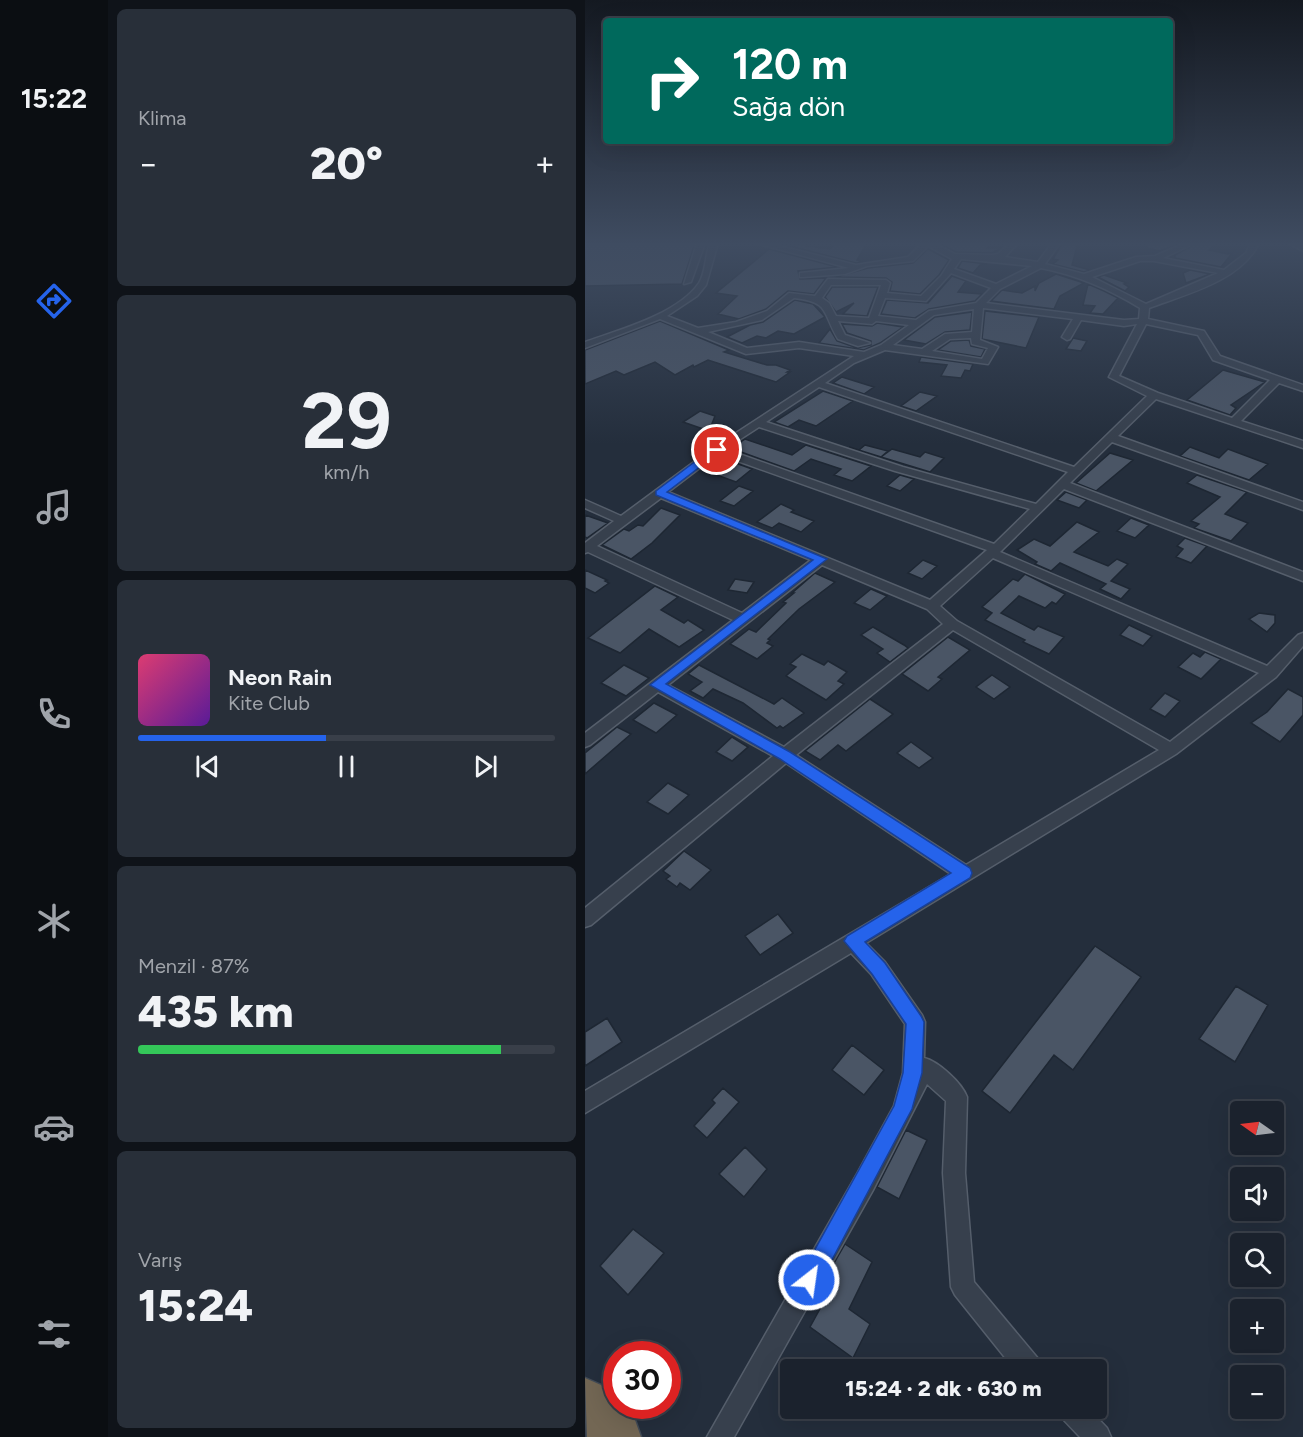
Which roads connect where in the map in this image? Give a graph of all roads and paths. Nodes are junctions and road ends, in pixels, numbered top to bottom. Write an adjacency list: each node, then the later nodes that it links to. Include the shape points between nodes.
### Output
1 (669, 310): 10 (street)
2 (777, 310): 16 (street, via 761,320)
3 (830, 310): 12 (street)
4 (876, 310): 13 (street)
5 (959, 310): 9 (street)
6 (978, 310): 17 (street)
7 (1021, 310): 11 (street)
8 (1145, 310): 14 (street)
9 (932, 312): 15 (street)
10 (660, 316): 16 (street); 20 (street)
11 (1079, 317): 14 (street, via 1124,323); 18 (street)
12 (833, 318): 13 (street); 19 (street, via 841,337)
13 (872, 320): 15 (street); 19 (street)
14 (1143, 321): 24 (street, via 1201,333 1216,358); 27 (street, via 1114,377)
15 (915, 323): 21 (street)
16 (696, 332): 23 (street, via 745,351 799,345)
17 (976, 334): 22 (street, via 948,336); 22 (street, via 975,342 993,347 985,362)
18 (1067, 338)
19 (865, 343): 23 (street)
20 (585, 345)
21 (884, 347): 22 (street); 23 (street)
22 (924, 352)
23 (869, 354): 25 (street)
24 (1277, 379): 26 (street); 28 (street)
25 (817, 383): 29 (street); 33 (street)
26 (1303, 388)
27 (1154, 395): 28 (street); 30 (street)
28 (1234, 422): 31 (street)
29 (757, 423): 32 (street); 38 (street)
30 (1110, 438): 33 (street); 37 (street)
31 (1303, 445)
32 (717, 450): 35 (street); 41 (street)
33 (1075, 471): 34 (street)
34 (1062, 484): 38 (street); 43 (street)
35 (660, 493): 39 (street); 42 (street)
36 (585, 504): 39 (street)
37 (1303, 507)
38 (1038, 508): 41 (street)
39 (623, 521): 40 (street)
40 (587, 548): 45 (street)
41 (994, 551): 44 (street); 48 (street)
42 (821, 559): 44 (street); 45 (street)
43 (1303, 577)
44 (932, 606): 46 (street)
45 (743, 619): 49 (street)
46 (952, 624): 51 (street); 52 (street)
47 (1303, 638): 48 (street)
48 (1271, 673): 51 (street)
49 (656, 685): 50 (street); 52 (street)
50 (585, 741)
51 (1171, 750): 53 (street)
52 (785, 755): 53 (street); 54 (street)
53 (964, 873): 55 (street)
54 (585, 919)
55 (852, 941): 56 (street); 57 (street, via 879,969 915,1022 913,1073)
56 (585, 1103)
57 (903, 1109): 58 (street, via 925,1068 957,1097 954,1173 963,1287); 62 (street)
58 (1022, 1359)
59 (585, 1401): 61 (highway)
60 (1081, 1419): 63 (street)
61 (618, 1437)
62 (720, 1437)
63 (1098, 1437)

